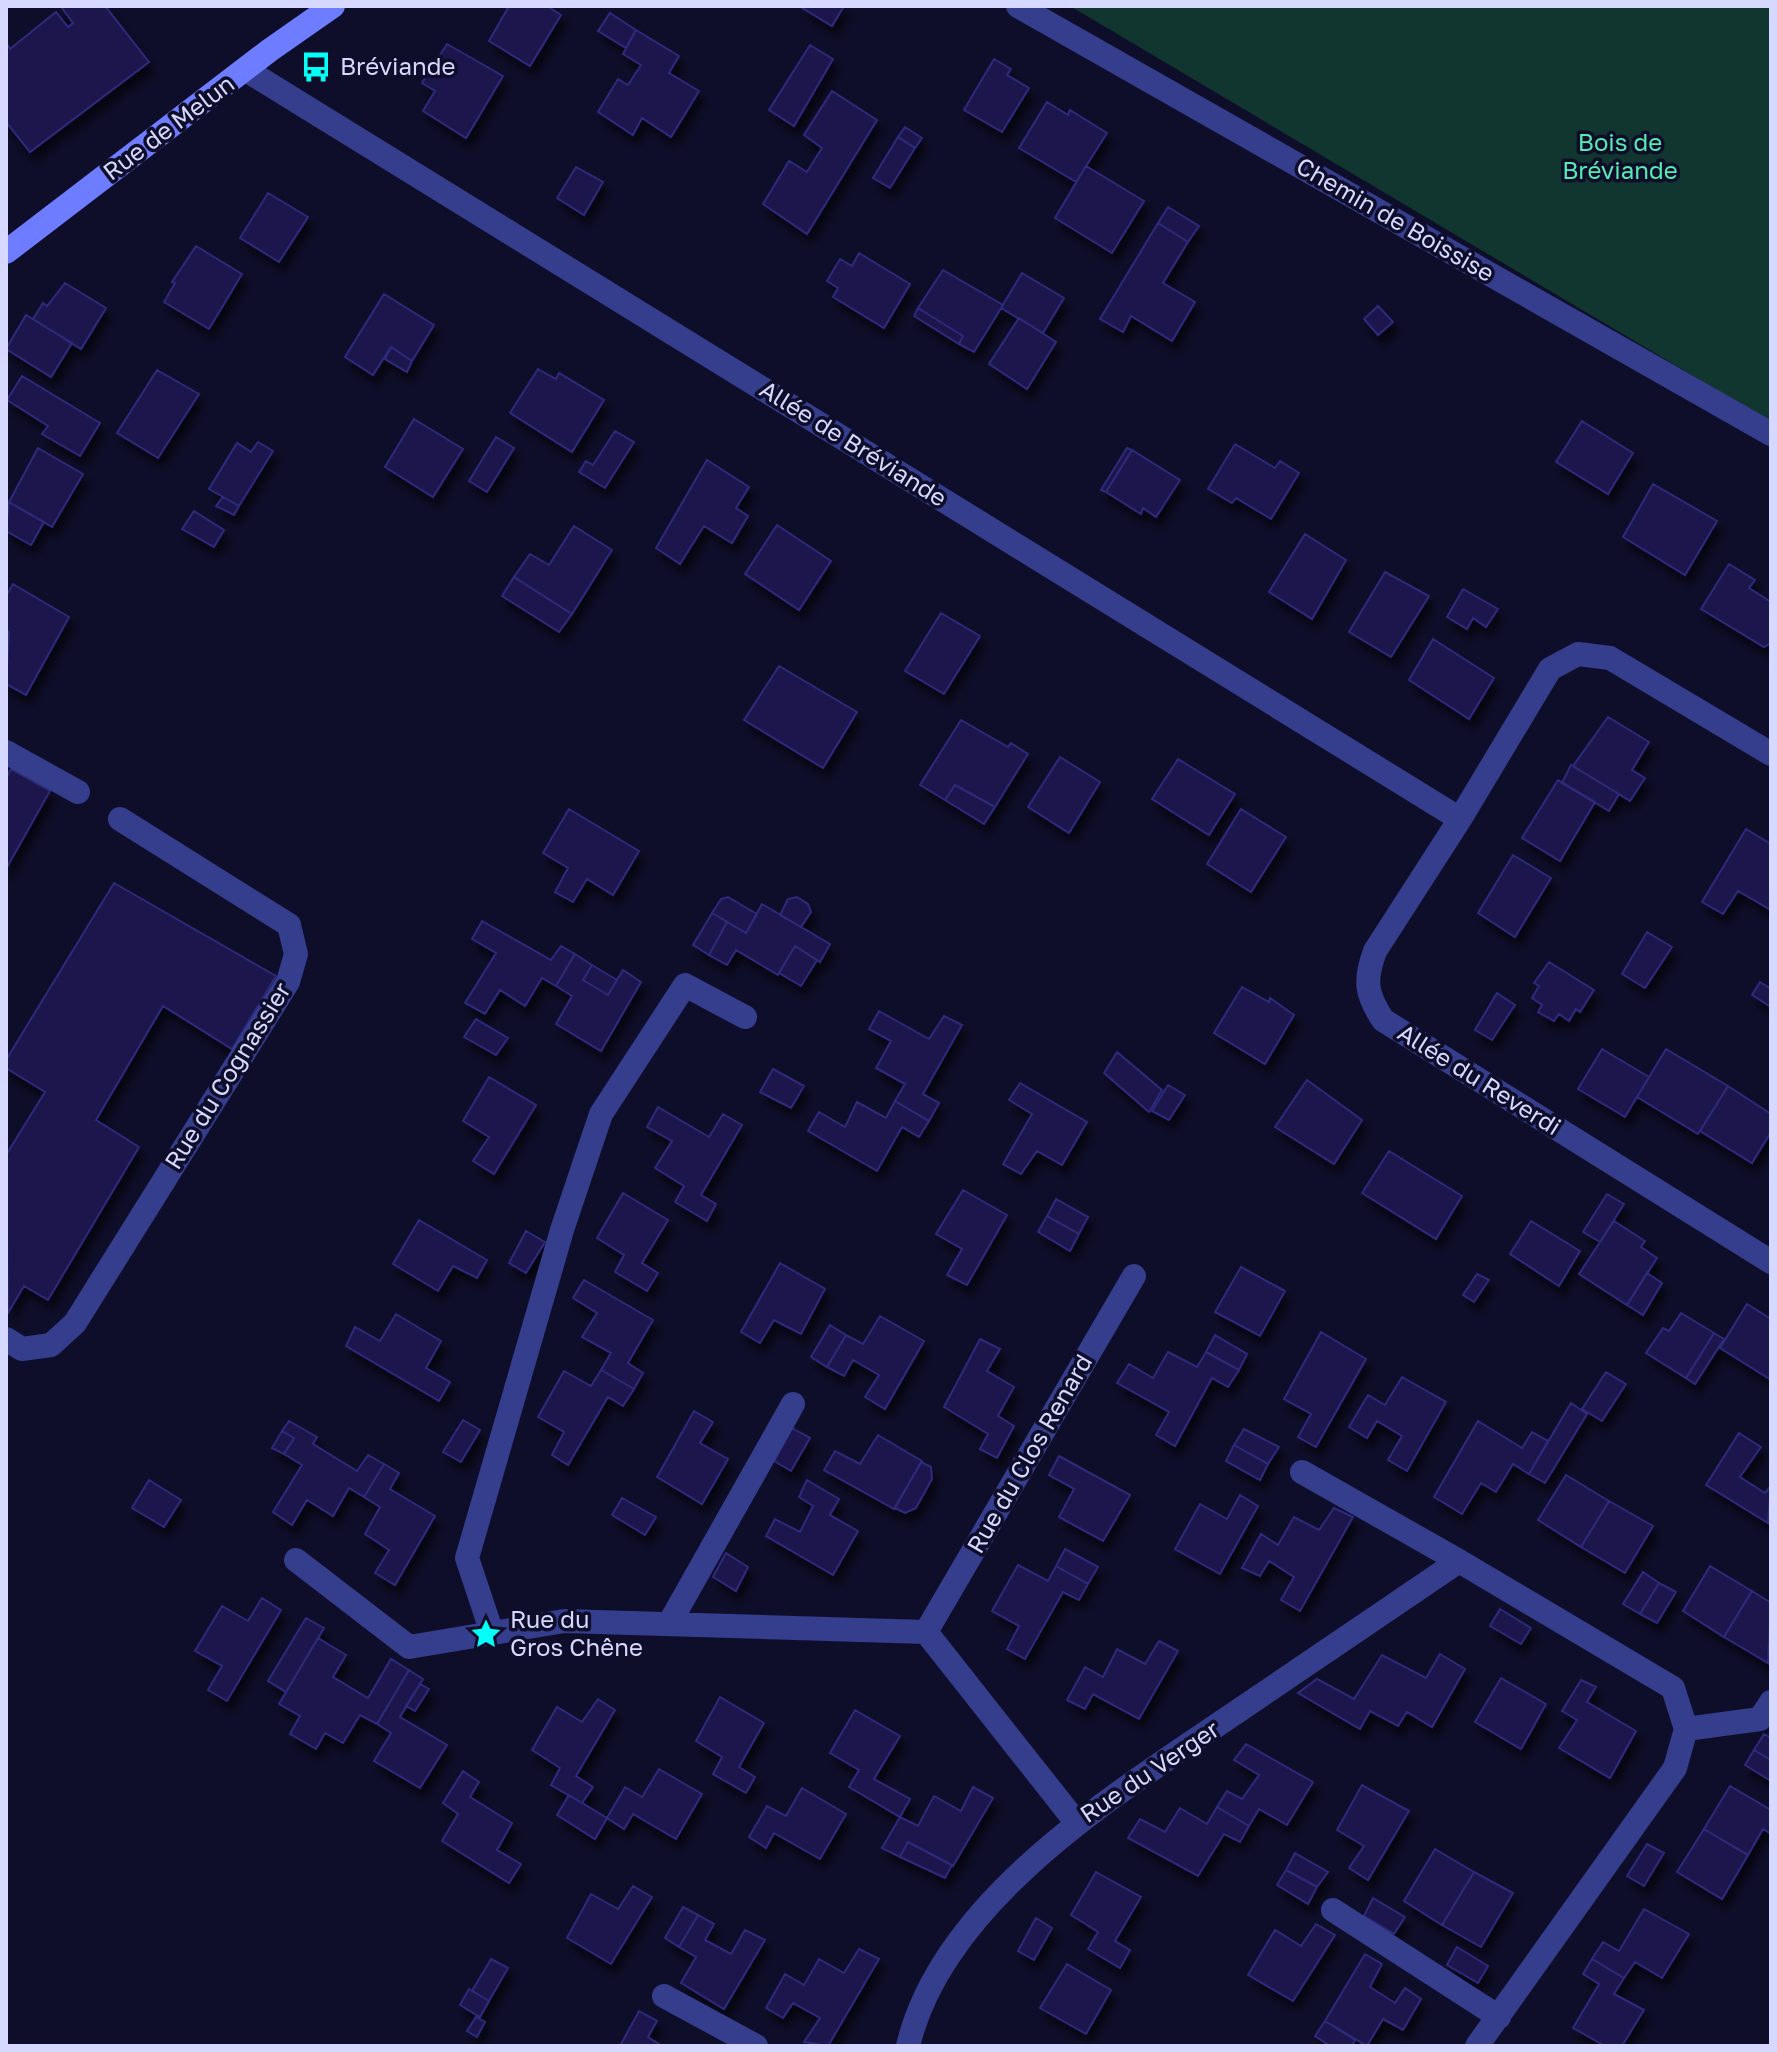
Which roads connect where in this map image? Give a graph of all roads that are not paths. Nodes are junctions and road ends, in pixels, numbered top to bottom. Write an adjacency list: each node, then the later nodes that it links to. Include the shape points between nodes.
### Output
1 (333, 6): 3 (street, Rue de Melun)
2 (1018, 6): 5 (street, Chemin de Boissise)
3 (246, 70): 4 (street, Rue de Melun); 10 (street, Allée de Bréviande)
4 (6, 252)
5 (1771, 434)
6 (6, 752): 8 (street)
7 (1771, 754): 10 (street, Allée du Reverdi, via 1610,658 1578,654 1550,669)
8 (78, 792)
9 (120, 819): 14 (street, Rue du Cognassier, via 289,925 296,954 288,982 75,1323 51,1345 22,1349)
10 (1460, 819): 12 (street, Allée du Reverdi, via 1375,951 1368,997 1383,1020)
11 (745, 1017): 21 (street, via 685,985 601,1114 467,1558)
12 (1771, 1262)
13 (1134, 1276): 20 (street, Rue du Clos Renard)
14 (6, 1339)
15 (793, 1404): 19 (street)
16 (1302, 1472): 18 (street)
17 (296, 1560): 21 (street, via 409,1647)
18 (1459, 1561): 23 (street, via 1673,1688); 24 (street, Rue du Verger)
19 (669, 1624): 20 (street); 21 (street, via 564,1621)
20 (926, 1632): 24 (street)
21 (492, 1633)
22 (1771, 1702): 23 (street, via 1760,1719)
23 (1686, 1729): 27 (street, via 1675,1768)
24 (1076, 1822): 29 (street, Rue du Verger, via 977,1919 938,1972)
25 (1333, 1910): 27 (street)
26 (664, 1996): 28 (street)
27 (1499, 2017): 30 (street)
28 (756, 2046)
29 (908, 2046)
30 (1477, 2046)

